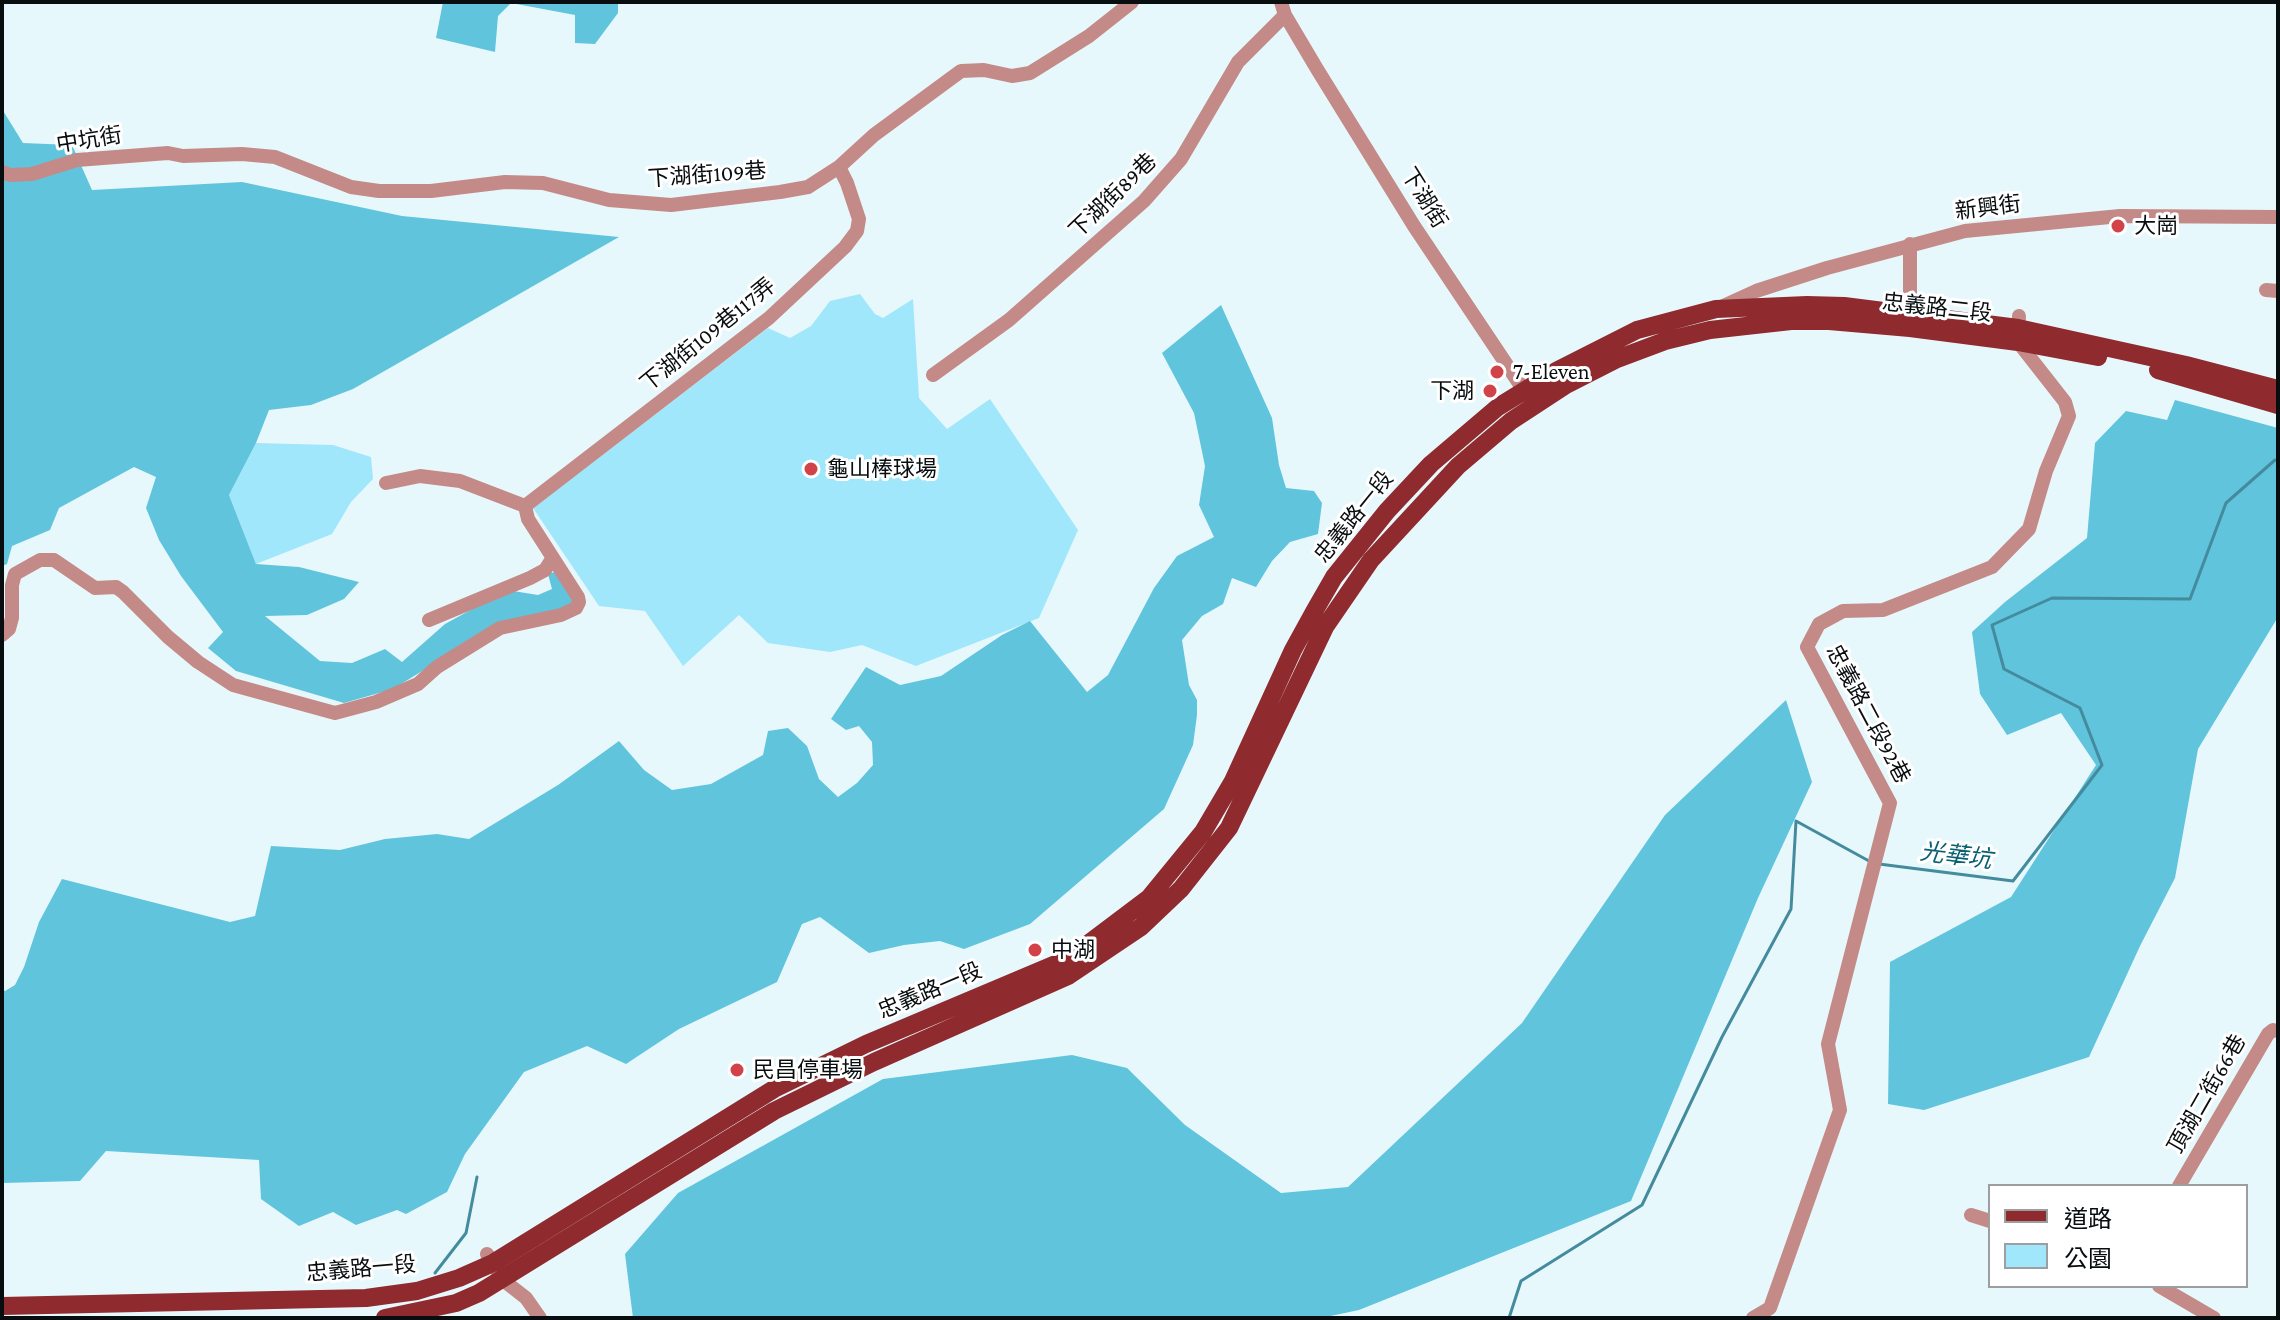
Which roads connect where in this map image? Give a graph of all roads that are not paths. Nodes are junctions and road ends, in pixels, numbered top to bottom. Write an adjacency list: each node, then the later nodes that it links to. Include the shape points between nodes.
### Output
1 (1132, 2): 4 (street, 下湖街109巷, via 1030,73 961,71)
2 (1283, 8): 12 (street, 下湖街89巷, via 1238,62 1181,159 1144,201 1009,320); 14 (street, 下湖街, via 1414,226)
3 (183, 156): 4 (street, 下湖街109巷, via 275,157 351,187 379,191 543,183 609,200 671,205 808,187); 5 (street, 中坑街, via 77,160 32,174)
4 (839, 167): 17 (street, 下湖街109巷117弄, via 859,219 845,247 757,328)
5 (2, 172)
6 (2278, 217): 7 (street, 新興街, via 2120,216 1965,231)
7 (1910, 244): 8 (street, 新興街); 9 (street)
8 (1716, 309): 9 (main road, 忠義路二段, via 1807,305); 11 (main road, 忠義路二段)
9 (1910, 326): 10 (main road, 忠義路二段); 14 (main road, 忠義路二段, via 1791,321 1710,330 1646,347)
10 (2018, 329): 13 (main road, 忠義路二段); 15 (main road, 忠義路二段); 36 (street, 忠義路二段92巷, via 2069,416 2029,529 1992,567 1883,610 1843,611 1819,624 1807,647 1890,803 1828,1044 1840,1110 1770,1308)
11 (1637, 330): 14 (main road, 忠義路一段)
12 (933, 375)
13 (2278, 389)
14 (1532, 403): 21 (main road, 忠義路一段, via 1463,435 1387,511 1334,577 1293,650)
15 (2278, 405)
16 (386, 483): 17 (street, via 420,476 460,481)
17 (525, 506): 18 (street)
18 (552, 559): 19 (street, via 530,578); 20 (street, via 578,597 576,608 500,628 418,684 335,713 233,685 168,637 116,587 95,588 54,560 40,560 15,574 12,618)
19 (429, 620)
20 (2, 635)
21 (1282, 694): 23 (main road, 忠義路一段, via 1218,810 1149,898 1058,963); 24 (main road, 忠義路一段, via 1229,828 1158,913 1068,976)
22 (2278, 1031): 25 (street, 頂湖二街66巷, via 2268,1034)
23 (864, 1039): 24 (main road); 28 (main road, 忠義路一段)
24 (876, 1066): 29 (main road, 忠義路一段, via 749,1126)
25 (2180, 1184)
26 (1971, 1215): 27 (street)
27 (1988, 1220)
28 (490, 1259): 29 (street); 31 (main road, 忠義路一段, via 459,1278)
29 (503, 1280): 33 (main road, 忠義路一段); 35 (street)
30 (2162, 1288): 37 (street)
31 (417, 1291): 32 (main road, 忠義路一段, via 366,1298); 33 (street)
32 (2, 1306)
33 (418, 1315): 34 (main road, 忠義路一段)
34 (385, 1318)
35 (540, 1318)
36 (1753, 1318)
37 (2214, 1318)

